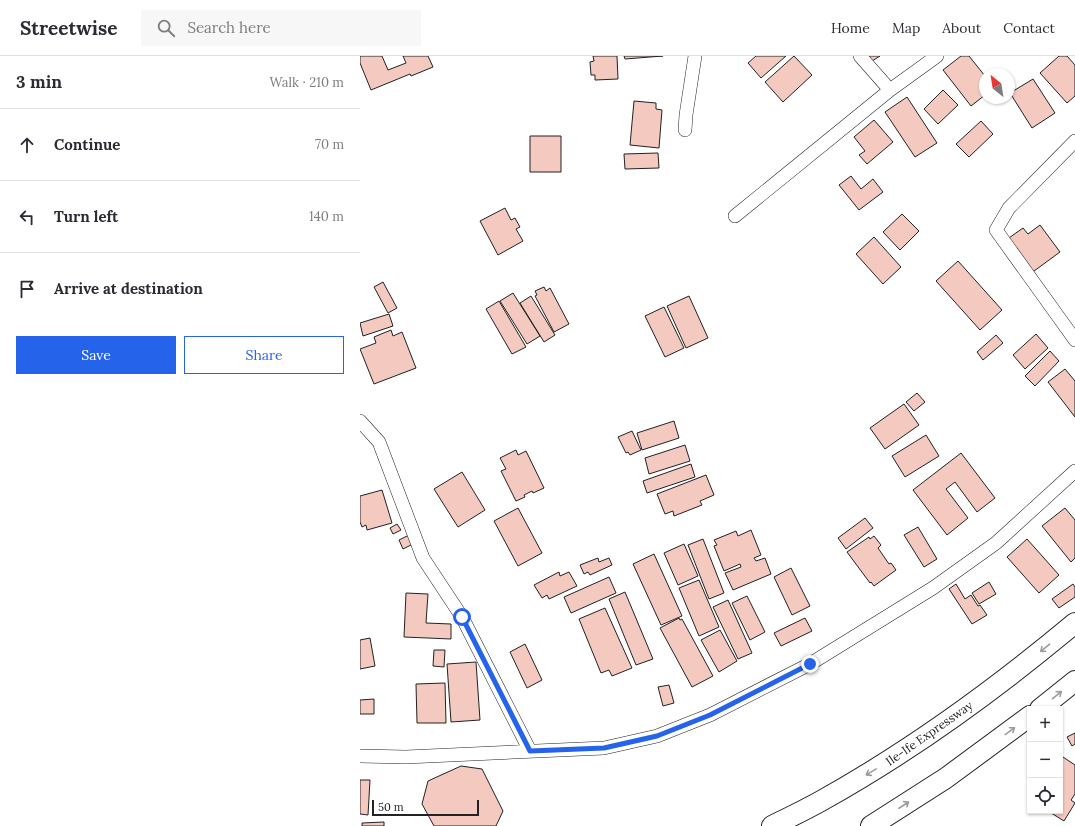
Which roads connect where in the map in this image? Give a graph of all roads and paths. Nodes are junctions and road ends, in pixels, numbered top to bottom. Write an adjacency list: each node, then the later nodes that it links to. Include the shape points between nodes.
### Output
1 (695, 56): 5 (street)
2 (860, 56): 4 (street)
3 (937, 56): 4 (street)
4 (890, 90): 7 (street)
5 (685, 130)
6 (1075, 141): 8 (street, via 1009,208 996,230)
7 (735, 216)
8 (1075, 340)
9 (360, 421): 15 (street, via 379,442 423,558 462,617)
10 (1075, 471): 15 (street, via 996,543 933,588 810,664 710,715 657,736 604,748)
11 (1075, 624): 17 (main road, Ile-Ife Expressway, one-way to 17, via 1023,667 883,765 820,802)
12 (1075, 681): 13 (main road, one-way to 12)
13 (1044, 706)
14 (1027, 718): 18 (main road, one-way to 14, via 946,778)
15 (530, 751): 16 (street, via 406,757)
16 (360, 756)
17 (772, 826)
18 (871, 826)

